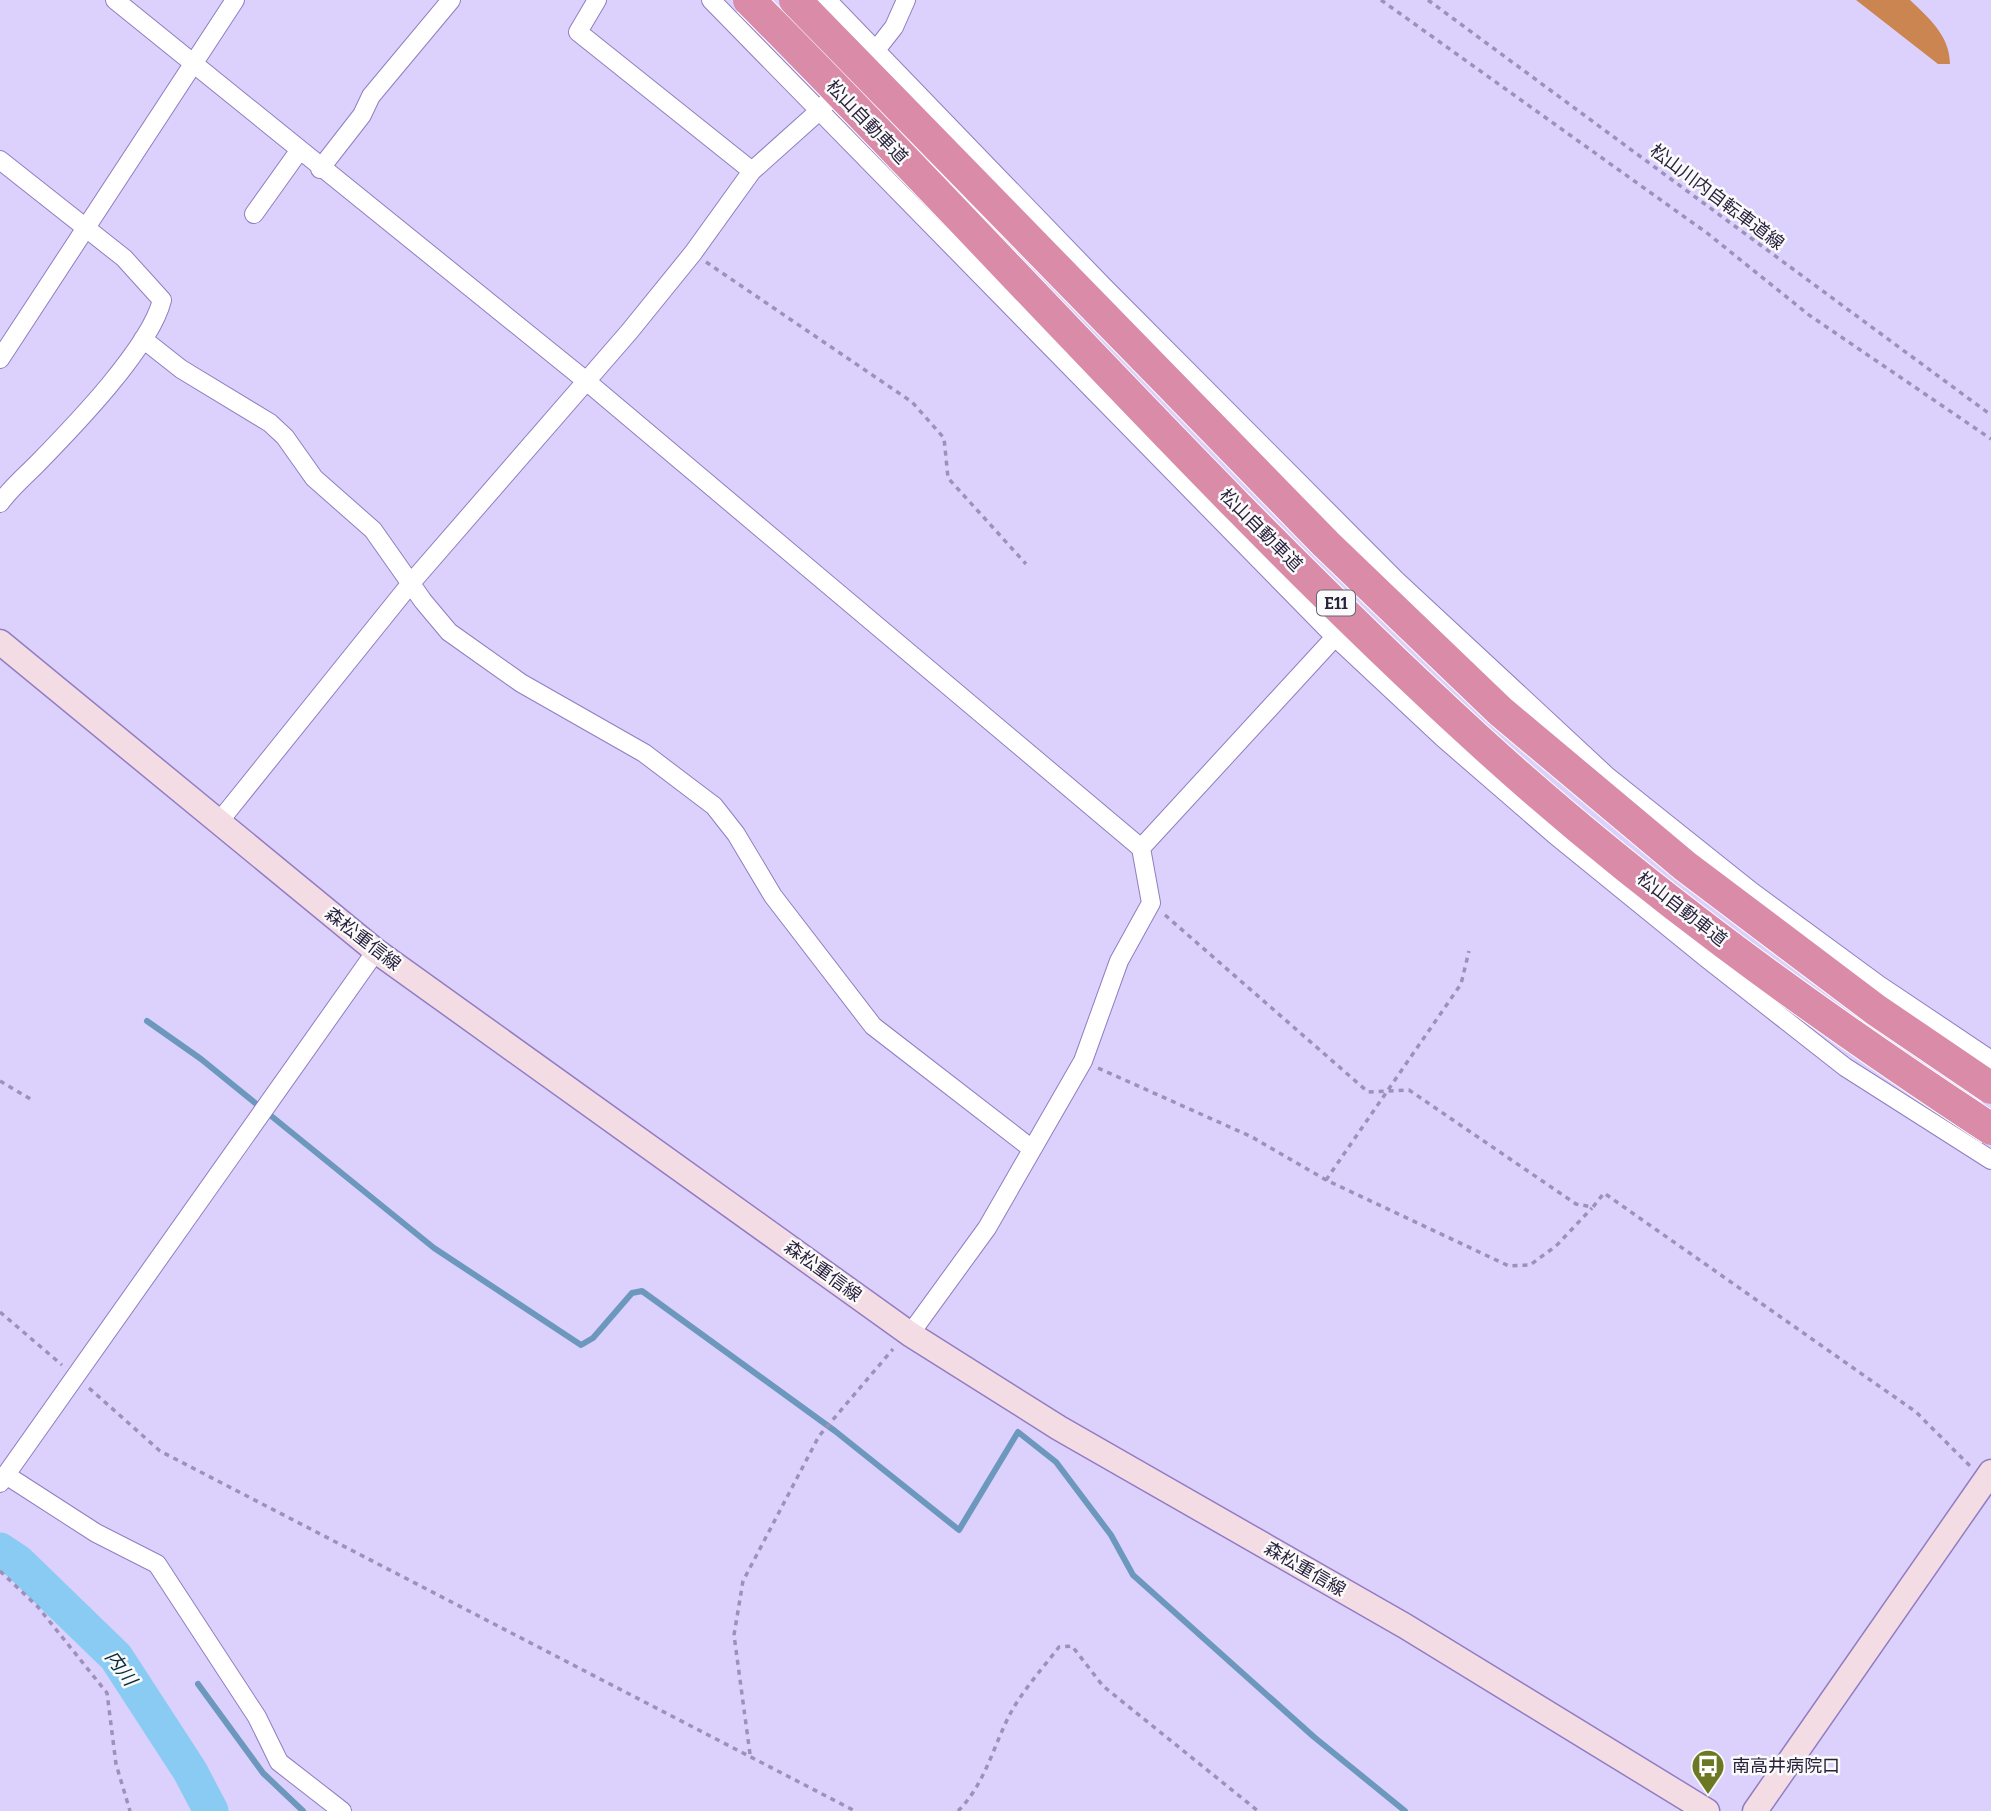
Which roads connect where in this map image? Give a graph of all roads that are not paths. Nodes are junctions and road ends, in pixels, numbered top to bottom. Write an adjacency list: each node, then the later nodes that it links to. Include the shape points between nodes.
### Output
1 (115, 0): 11 (street)
2 (235, 0): 11 (street)
3 (451, 0): 15 (street, via 371,96 362,115)
4 (597, 0): 16 (street, via 578,32)
5 (711, 0): 12 (street)
6 (749, 0): 31 (highway, 松山自動車道 / E11, bridge, via 1130,399 1475,737 1661,894 1857,1041)
7 (795, 0): 30 (highway, 松山自動車道 / E11, bridge, via 1326,544 1500,711 1685,866 1877,1010)
8 (827, 0): 10 (street)
9 (906, 0): 10 (street, via 894,27)
10 (876, 50): 12 (street); 29 (street, via 1386,570 1607,776 1762,899)
11 (194, 64): 13 (street); 18 (street)
12 (819, 111): 16 (street); 24 (street)
13 (299, 151): 15 (street); 17 (street)
14 (0, 160): 18 (street)
15 (320, 169): 21 (street)
16 (751, 171): 21 (street, via 693,253)
17 (254, 214)
18 (86, 228): 19 (street, via 124,258 162,300); 20 (street)
19 (143, 339): 22 (street, via 86,412); 23 (street, via 181,369 270,423 314,478 373,530)
20 (0, 359)
21 (584, 380): 23 (street); 27 (street)
22 (0, 503)
23 (411, 583): 26 (street); 32 (street, via 449,632 521,683 645,753 713,806 736,834 773,896 873,1026)
24 (1335, 636): 27 (street); 33 (street, via 1534,818 1705,957 1845,1067)
25 (0, 642): 26 (main road, 森松重信線)
26 (218, 823): 28 (main road, 森松重信線)
27 (1142, 848): 32 (street, via 1151,903 1119,961 1083,1061)
28 (376, 951): 34 (main road, 森松重信線); 35 (street)
29 (1991, 1060)
30 (1991, 1088)
31 (1991, 1129)
32 (1032, 1149): 34 (street, via 987,1228)
33 (1991, 1160)
34 (910, 1334): 38 (main road, 森松重信線, via 1059,1428 1405,1626)
35 (3, 1479): 37 (street, via 157,1564 257,1717 279,1762)
36 (1989, 1481): 39 (main road)
37 (342, 1811)
38 (1707, 1811)
39 (1755, 1811)

